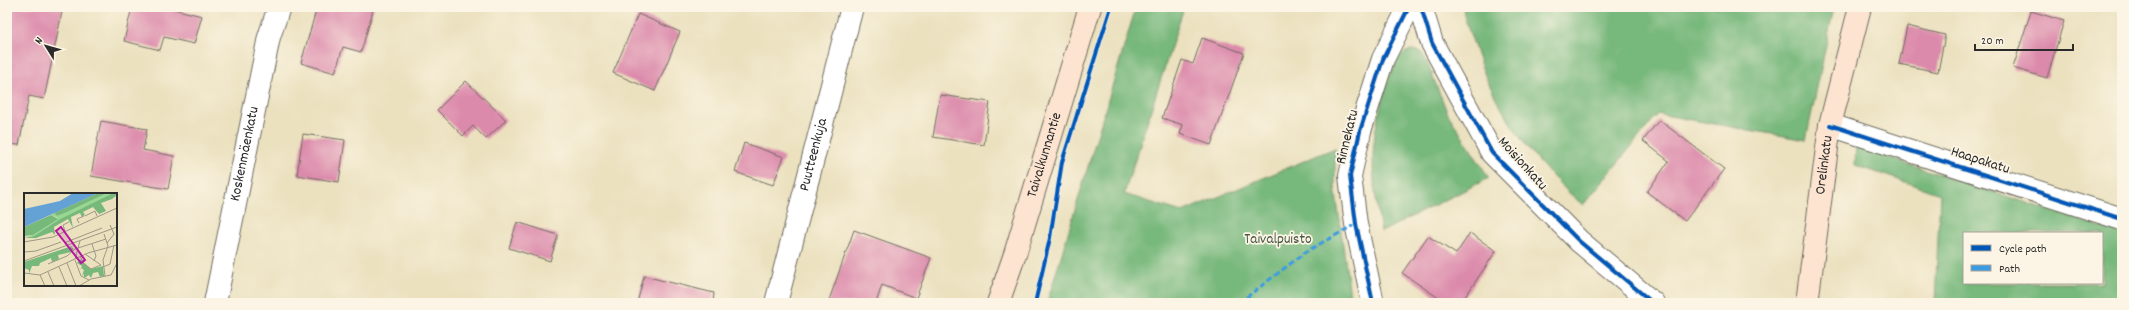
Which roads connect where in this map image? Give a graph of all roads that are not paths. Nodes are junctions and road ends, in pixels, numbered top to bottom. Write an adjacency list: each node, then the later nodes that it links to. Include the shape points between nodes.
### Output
1 (279, 7): 9 (street, Koskenmäenkatu, via 269,36)
2 (852, 7): 10 (street, Puutteenkuja)
3 (1090, 7): 11 (main road, Taivalkunnantie)
4 (1409, 7): 12 (street, Rinnekatu, via 1382,59 1360,131 1350,176 1356,224)
5 (1421, 7): 13 (street, Moisionkatu, via 1432,43 1492,153 1579,241)
6 (1860, 7): 7 (main road, Orelinkatu)
7 (1830, 125): 8 (street, Haapakatu); 14 (main road, Orelinkatu)
8 (2122, 219)
9 (215, 303)
10 (776, 303)
11 (998, 303)
12 (1373, 303)
13 (1653, 303)
14 (1807, 303)

